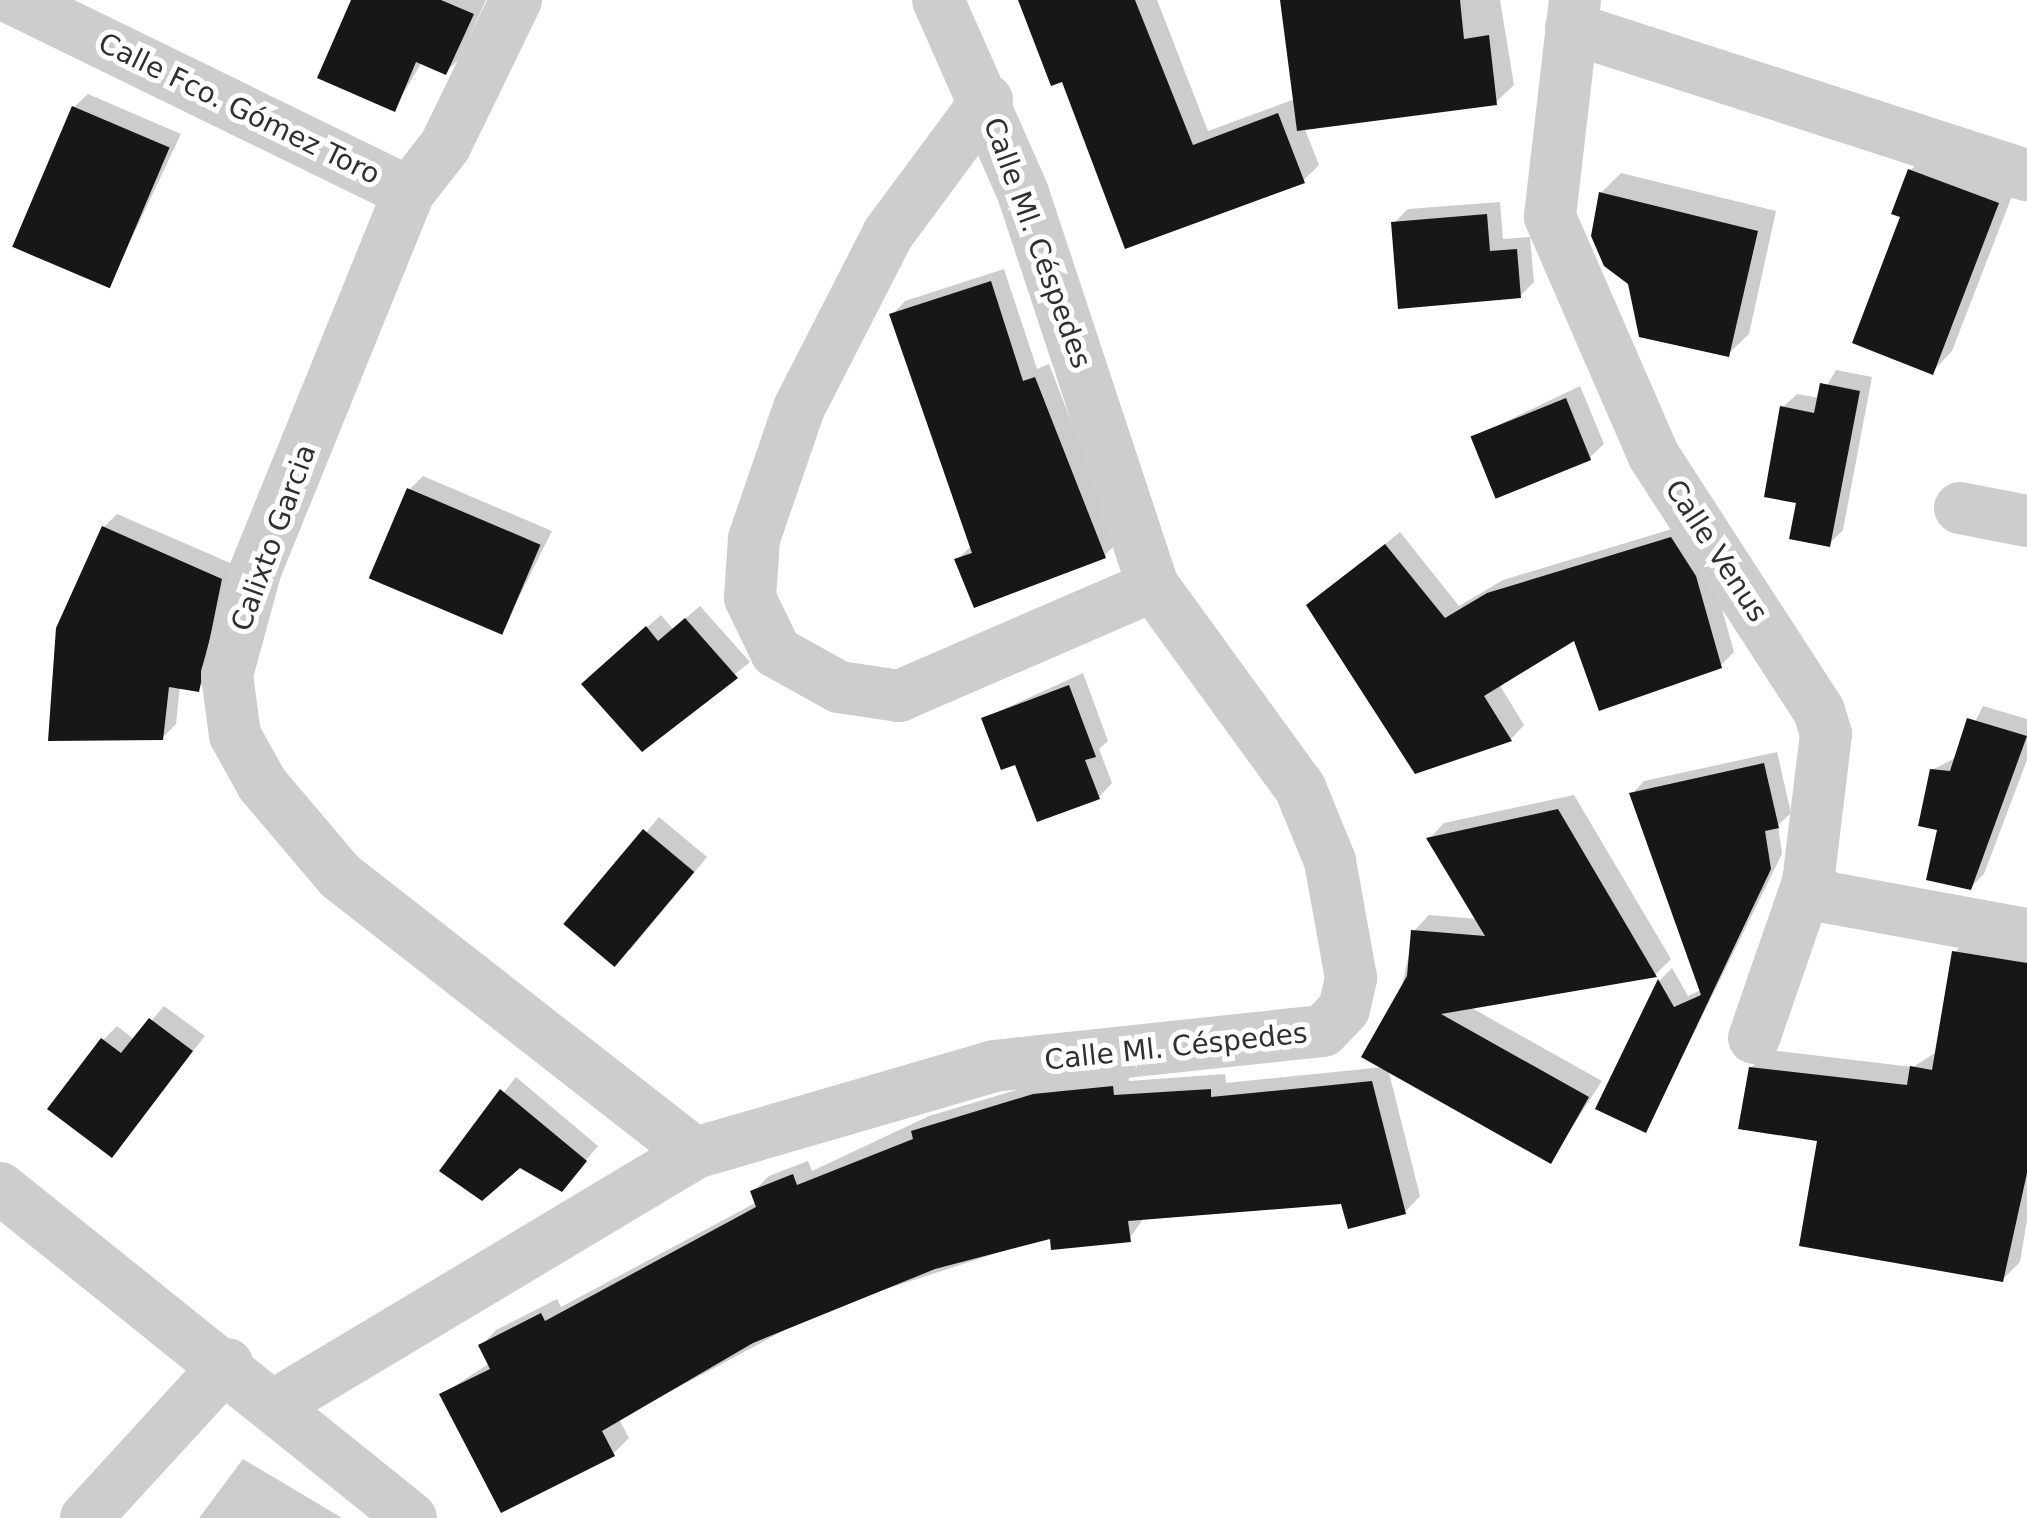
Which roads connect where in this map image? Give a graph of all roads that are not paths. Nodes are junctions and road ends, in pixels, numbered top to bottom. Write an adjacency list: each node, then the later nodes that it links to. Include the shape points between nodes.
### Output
1 (15, 0): 7 (street, Calle Fco. Gómez Toro)
2 (516, 0): 7 (street, Calixto Garcia, via 446,146)
3 (938, 0): 5 (street, Calle Ml. Céspedes)
4 (1573, 14): 6 (street); 11 (street, Calle Venus, via 1550,217 1654,456 1819,711 1826,734)
5 (987, 100): 10 (street, Calle Ml. Céspedes); 10 (street, via 888,234 800,408 754,539 750,598 776,652 839,687 899,696)
6 (2027, 174)
7 (409, 192): 14 (street, Calixto Garcia, via 255,572 227,675 235,735 262,784 340,876)
8 (1960, 508): 9 (street)
9 (2027, 521)
10 (1153, 586): 14 (street, Calle Ml. Céspedes, via 1300,788 1330,861 1351,978 1344,1009 1323,1030 994,1066)
11 (1808, 882): 12 (street, via 1825,896); 13 (street, Calle Venus)
12 (2027, 934)
13 (1754, 1038)
14 (695, 1154): 17 (street, Calle Ml. Céspedes)
15 (0, 1188): 16 (street)
16 (227, 1364): 17 (street); 18 (street)
17 (276, 1404): 19 (street)
18 (86, 1518)
19 (411, 1518)

